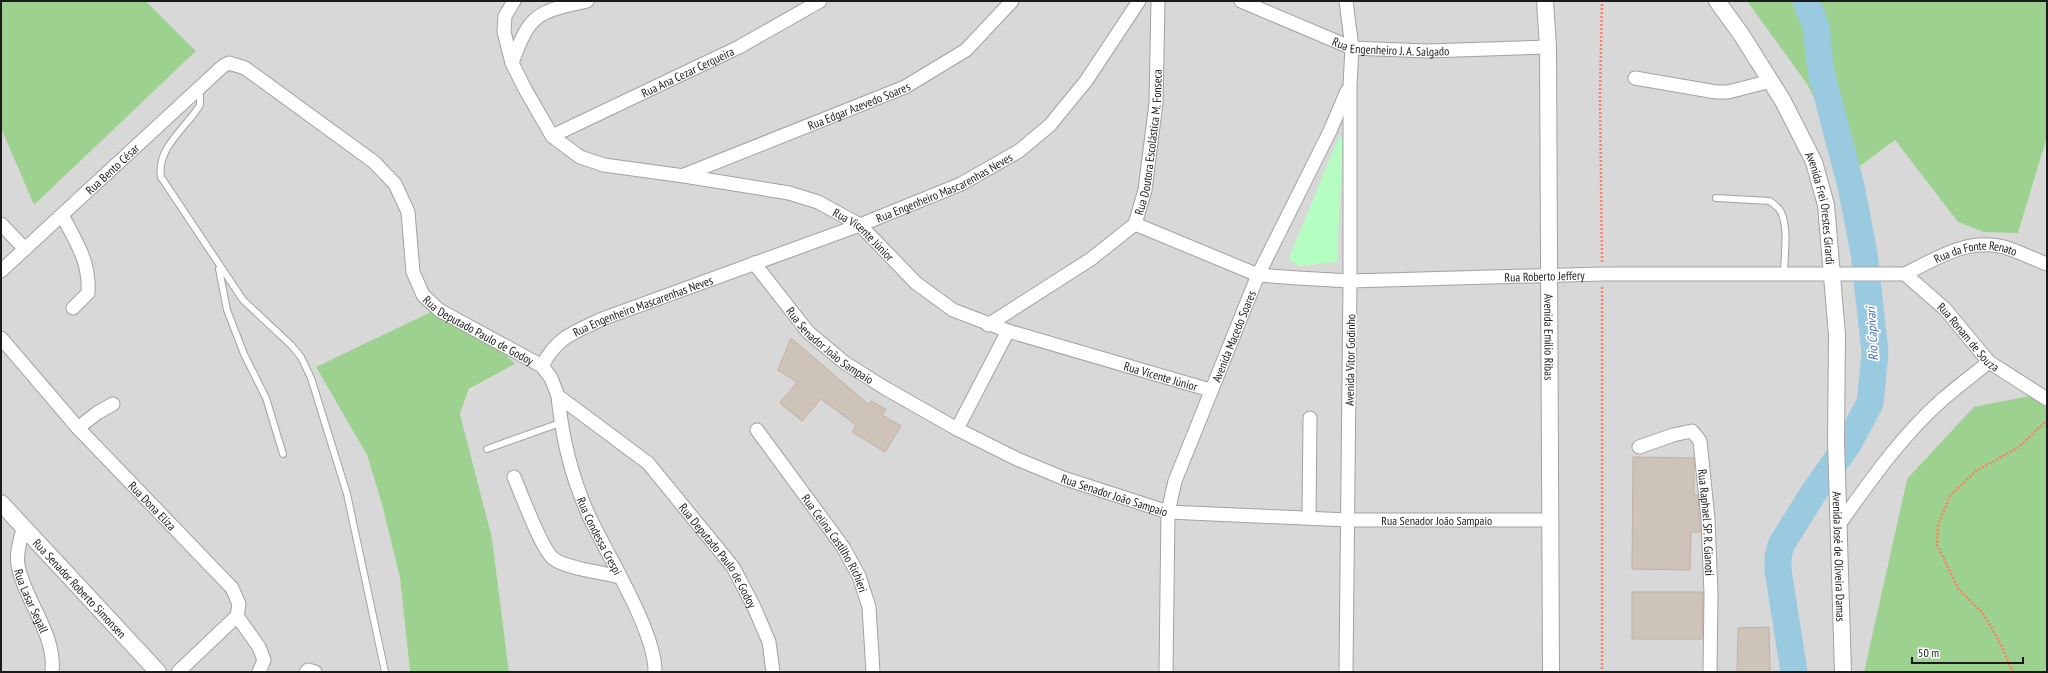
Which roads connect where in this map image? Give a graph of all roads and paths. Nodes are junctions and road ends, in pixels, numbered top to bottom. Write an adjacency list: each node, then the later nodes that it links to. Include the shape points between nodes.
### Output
1 (514, 1): 14 (street, Rua Vicente Júnior, via 505,16 504,32)
2 (587, 1): 14 (street, via 552,9 534,19 521,39)
3 (820, 1): 21 (street, Rua Ana Cezar Cerqueira, via 739,47)
4 (1012, 1): 23 (street, Rua Edgar Azevedo Soares, via 966,50 906,87)
5 (1139, 1): 28 (street, Rua Engenheiro Mascarenhas Neves, via 1086,81 1050,125 1019,151 961,184)
6 (1158, 1): 27 (street, Rua Doutora Escolástica M. Fonseca, via 1156,102 1145,190)
7 (1241, 1): 13 (street, Rua Engenheiro J. A. Salgado)
8 (1346, 1): 13 (street, Avenida Vitor Godinho)
9 (1545, 1): 12 (street, Avenida Emílio Ribas)
10 (1602, 1): 34 (path)
11 (1717, 1): 17 (street, Avenida Frei Orestes Girardi)
12 (1548, 47): 13 (street, Rua Engenheiro J. A. Salgado, via 1427,51); 39 (street, Avenida Emílio Ribas)
13 (1352, 48): 18 (street, Avenida Vitor Godinho)
14 (512, 63): 21 (street, Rua Vicente Júnior)
15 (223, 66): 19 (street, Rua Bento César); 46 (street, Rua Deputado Paulo de Godoy, via 229,63 245,68 374,162 395,184 408,212 413,272 423,295 439,310)
16 (1635, 78): 17 (street, via 1716,92 1728,92)
17 (1771, 81): 36 (street, Avenida Frei Orestes Girardi, via 1814,162 1826,205)
18 (1350, 86): 20 (street, Avenida Macedo Soares); 22 (street, Avenida Vitor Godinho)
19 (197, 90): 25 (street, Rua Bento César); 32 (lane, via 200,94 200,105 162,157 161,177)
20 (1330, 131): 22 (street, via 1338,131); 38 (street, Avenida Macedo Soares)
21 (552, 136): 23 (street, Rua Vicente Júnior, via 580,157 604,165)
22 (1350, 138): 40 (street, Avenida Vitor Godinho)
23 (684, 176): 28 (street, Rua Vicente Júnior, via 789,193 818,202)
24 (1716, 198): 35 (lane, via 1770,201 1776,206 1781,212 1785,228)
25 (62, 215): 29 (street, Rua Bento César); 41 (street, via 83,255 89,276 88,293)
26 (1, 224): 29 (street)
27 (1135, 224): 38 (street, Rua Roberto Jeffery); 42 (street, Rua Doutora Escolástica M. Fonseca, via 1091,259)
28 (860, 225): 30 (street, Rua Engenheiro Mascarenhas Neves); 42 (street, Rua Vicente Júnior, via 916,283 953,310)
29 (25, 249): 33 (street, Rua Bento César)
30 (754, 263): 46 (street, Rua Engenheiro Mascarenhas Neves, via 602,319 563,338 549,353); 55 (street, Rua Senador João Sampaio, via 813,336 852,367)
31 (2047, 264): 37 (street, Rua da Fonte Renato, via 2004,247 1982,244 1954,249)
32 (218, 265): 60 (lane, via 227,310 244,354 266,398); 77 (lane, via 243,300 301,357 311,378 347,494)
33 (1, 271)
34 (1602, 274): 35 (street, Rua Roberto Jeffery); 39 (street, Rua Roberto Jeffery); 84 (path)
35 (1784, 274): 36 (street, Rua Roberto Jeffery)
36 (1838, 274): 37 (street, Rua Roberto Jeffery); 57 (street, Avenida Frei Orestes Girardi)
37 (1900, 274): 45 (street, Rua Ronam de Souza, via 1945,309)
38 (1258, 275): 40 (street, Rua Roberto Jeffery); 47 (street, Avenida Macedo Soares)
39 (1551, 276): 40 (street, Rua Roberto Jeffery); 66 (street, Avenida Emílio Ribas)
40 (1350, 281): 65 (street, Avenida Vitor Godinho)
41 (74, 308)
42 (988, 325): 43 (street, Rua Vicente Júnior)
43 (1008, 332): 47 (street, Rua Vicente Júnior); 55 (street)
44 (1, 338): 54 (street, Rua Dona Eliza)
45 (1989, 362): 49 (street, Rua Ronam de Souza); 67 (street, via 1943,399 1909,434 1881,466)
46 (542, 366): 48 (street, Rua Deputado Paulo de Godoy, via 551,378)
47 (1210, 390): 63 (street, Avenida Macedo Soares, via 1175,481)
48 (558, 396): 53 (street, Rua Condessa Crespi); 79 (street, Rua Deputado Paulo de Godoy, via 648,463 733,567 754,607 768,642)
49 (2047, 399)
50 (113, 404): 54 (street)
51 (1310, 418): 64 (street)
52 (2047, 420): 87 (path, via 2019,447 1976,471 1950,496 1938,525 1937,545 1959,590 1982,612 1997,636)
53 (560, 423): 59 (lane); 69 (street, Rua Condessa Crespi, via 568,461 590,517)
54 (78, 428): 70 (street, Rua Dona Eliza, via 232,588 239,604)
55 (957, 429): 63 (street, Rua Senador João Sampaio, via 1017,459 1063,478)
56 (757, 430): 80 (street, Rua Celina Castilho Richieri, via 843,547 859,576 869,607)
57 (1836, 441): 67 (street, Avenida José de Oliveira Damas)
58 (1639, 447): 85 (street, Rua Raphael SP. R. Gianoti, via 1692,431 1700,441 1708,518 1711,594)
59 (486, 449)
60 (284, 454)
61 (514, 477): 69 (street, via 540,538 553,559 566,565)
62 (1, 504): 68 (street, Rua Senador Roberto Simonsen)
63 (1168, 512): 64 (street, Rua Senador João Sampaio); 81 (street, Avenida Macedo Soares)
64 (1309, 518): 65 (street, Rua Senador João Sampaio)
65 (1348, 520): 66 (street, Rua Senador João Sampaio); 82 (street, Avenida Vitor Godinho)
66 (1550, 520): 83 (street, Avenida Emílio Ribas)
67 (1838, 526): 86 (street, Avenida José de Oliveira Damas)
68 (23, 529): 71 (street, Rua Lasar Segall, via 18,564 25,589 49,638); 72 (street, Rua Senador Roberto Simonsen)
69 (619, 577): 78 (street, Rua Condessa Crespi, via 645,630)
70 (237, 616): 73 (street); 74 (street, via 259,647 264,660)
71 (52, 672)
72 (158, 672)
73 (178, 672)
74 (259, 672)
75 (306, 672): 76 (street)
76 (315, 672)
77 (385, 672)
78 (655, 672)
79 (773, 672)
80 (873, 672)
81 (1166, 672)
82 (1346, 672)
83 (1551, 672)
84 (1602, 672)
85 (1710, 672)
86 (1843, 672)
87 (2013, 672)

